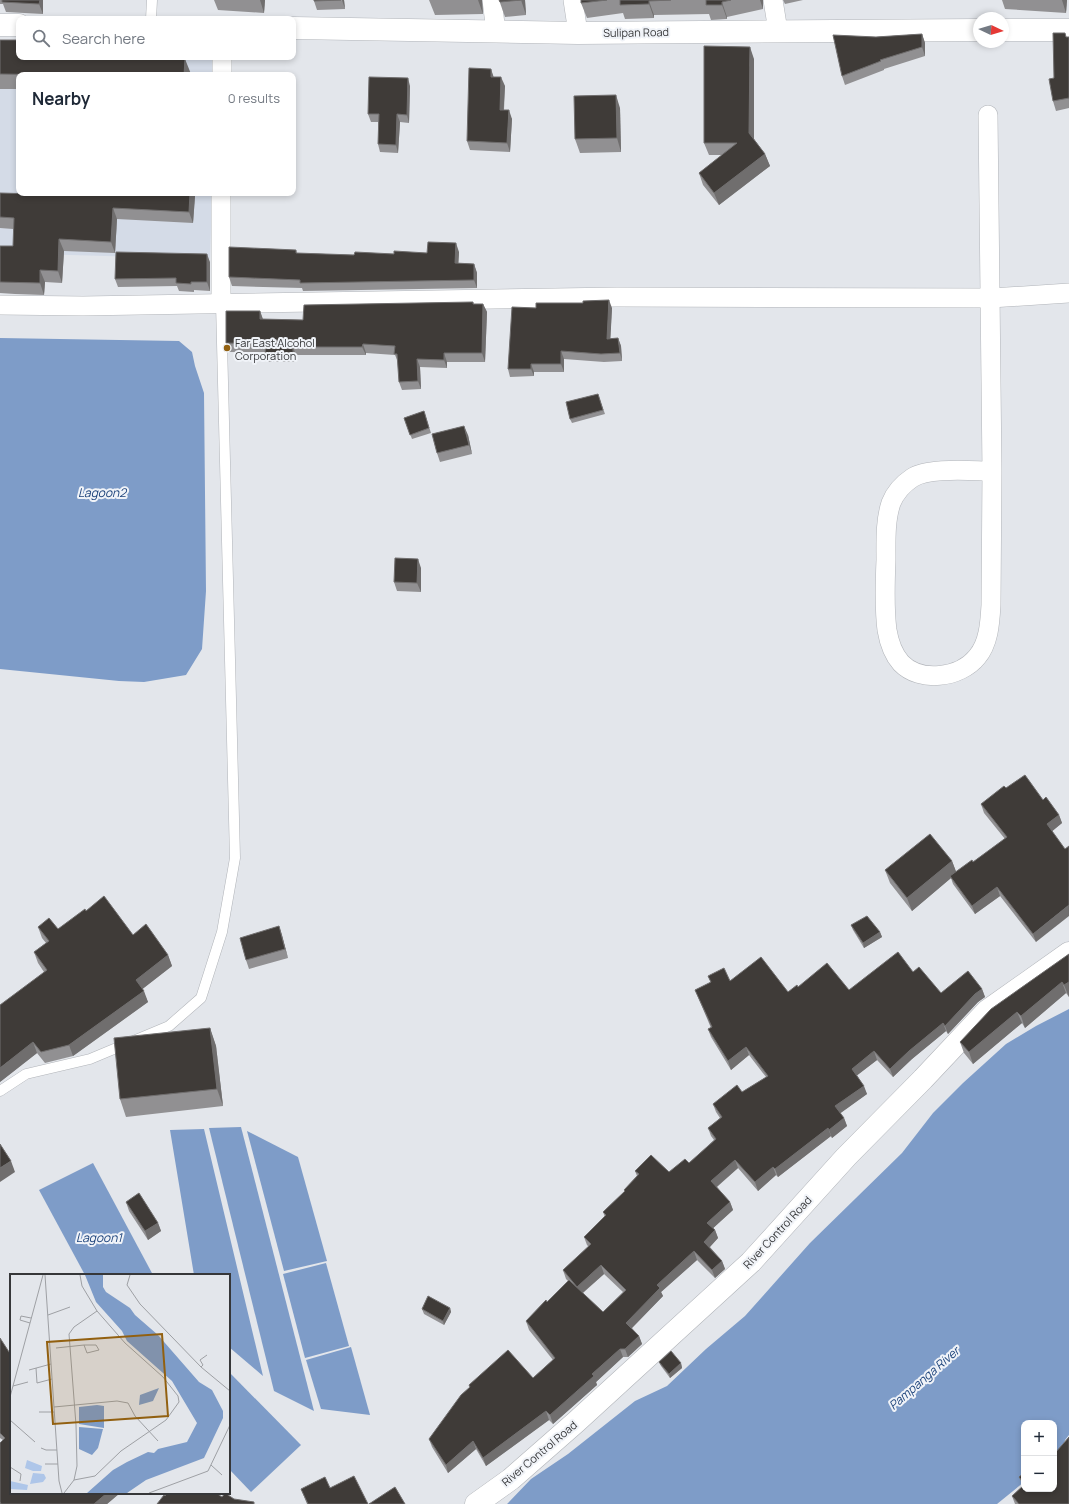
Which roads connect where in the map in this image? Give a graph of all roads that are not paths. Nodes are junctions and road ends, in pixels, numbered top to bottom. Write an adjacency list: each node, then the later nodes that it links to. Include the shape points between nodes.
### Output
1 (152, 0): 5 (lane)
2 (492, 0): 13 (street)
3 (573, 0): 14 (street)
4 (773, 0): 12 (street)
5 (151, 16)
6 (0, 25): 7 (street)
7 (16, 25)
8 (296, 28): 13 (street, Sulipan Road)
9 (973, 30): 12 (street, Sulipan Road)
10 (1009, 30): 11 (street)
11 (1069, 30)
12 (778, 31): 14 (street, Sulipan Road)
13 (496, 32): 14 (street, Sulipan Road)
14 (578, 33)
15 (222, 60): 16 (street)
16 (222, 72)
17 (988, 115): 20 (street)
18 (221, 196): 21 (street)
19 (1069, 293): 20 (street)
20 (991, 298): 21 (street, via 617,297); 23 (street)
21 (221, 303): 22 (street); 25 (lane, via 235,858 222,932 201,998 170,1026 90,1059 26,1074)
22 (0, 305)
23 (992, 471): 23 (street, via 928,472 912,477 900,488 891,503 886,527 887,630 892,650 902,663 914,671 930,676 947,675 964,668 977,657 986,640 991,605)
24 (1069, 953): 26 (street, River Control Road, via 986,1011 750,1262 576,1422 511,1478)
25 (0, 1092)
26 (476, 1504)

